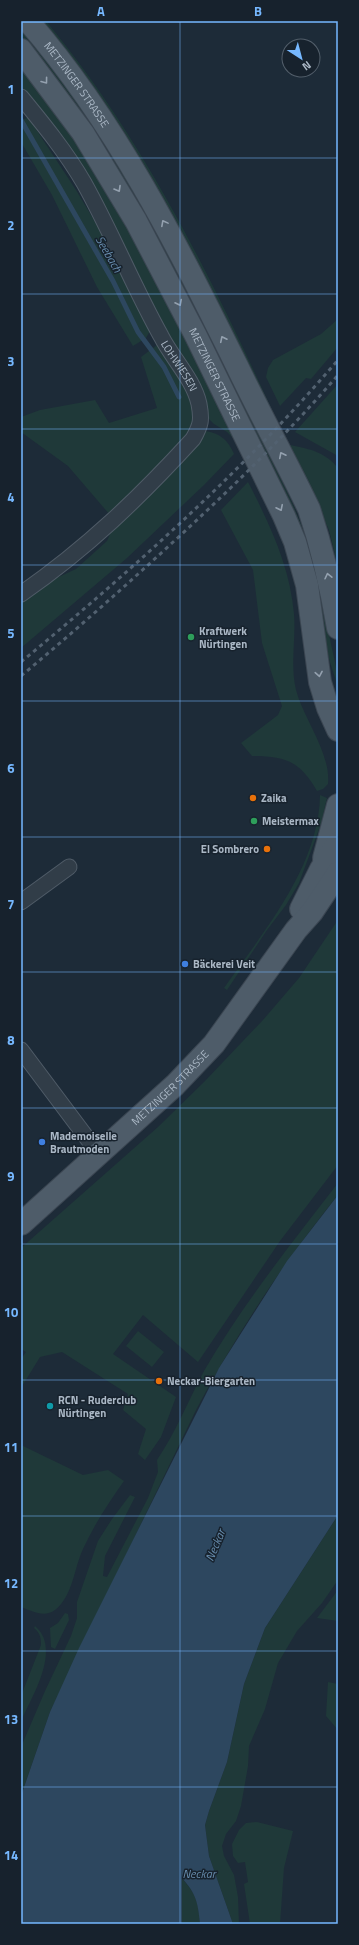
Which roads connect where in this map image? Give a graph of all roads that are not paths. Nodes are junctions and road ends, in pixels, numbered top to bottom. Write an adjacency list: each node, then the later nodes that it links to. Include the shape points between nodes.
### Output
1 (28, 21): 5 (main road, METZINGER STRASSE, one-way to 1, via 319,540 309,509 185,263 122,149 77,83)
2 (21, 50): 6 (main road, METZINGER STRASSE, one-way to 6, via 83,133 136,221 196,336 284,516 295,542 307,585 320,682)
3 (21, 98): 4 (street, LOHWIESEN, via 47,128 84,184 161,336 191,386 199,403 202,424 194,439 118,517 61,566)
4 (21, 594)
5 (338, 628)
6 (338, 730)
7 (338, 805): 10 (main road)
8 (338, 843): 10 (main road, METZINGER STRASSE)
9 (69, 867): 11 (street)
10 (332, 878): 13 (main road, METZINGER STRASSE, via 312,912 296,930 214,1044 175,1085)
11 (21, 902)
12 (21, 1050): 13 (street)
13 (99, 1154): 14 (main road, METZINGER STRASSE)
14 (21, 1224)

